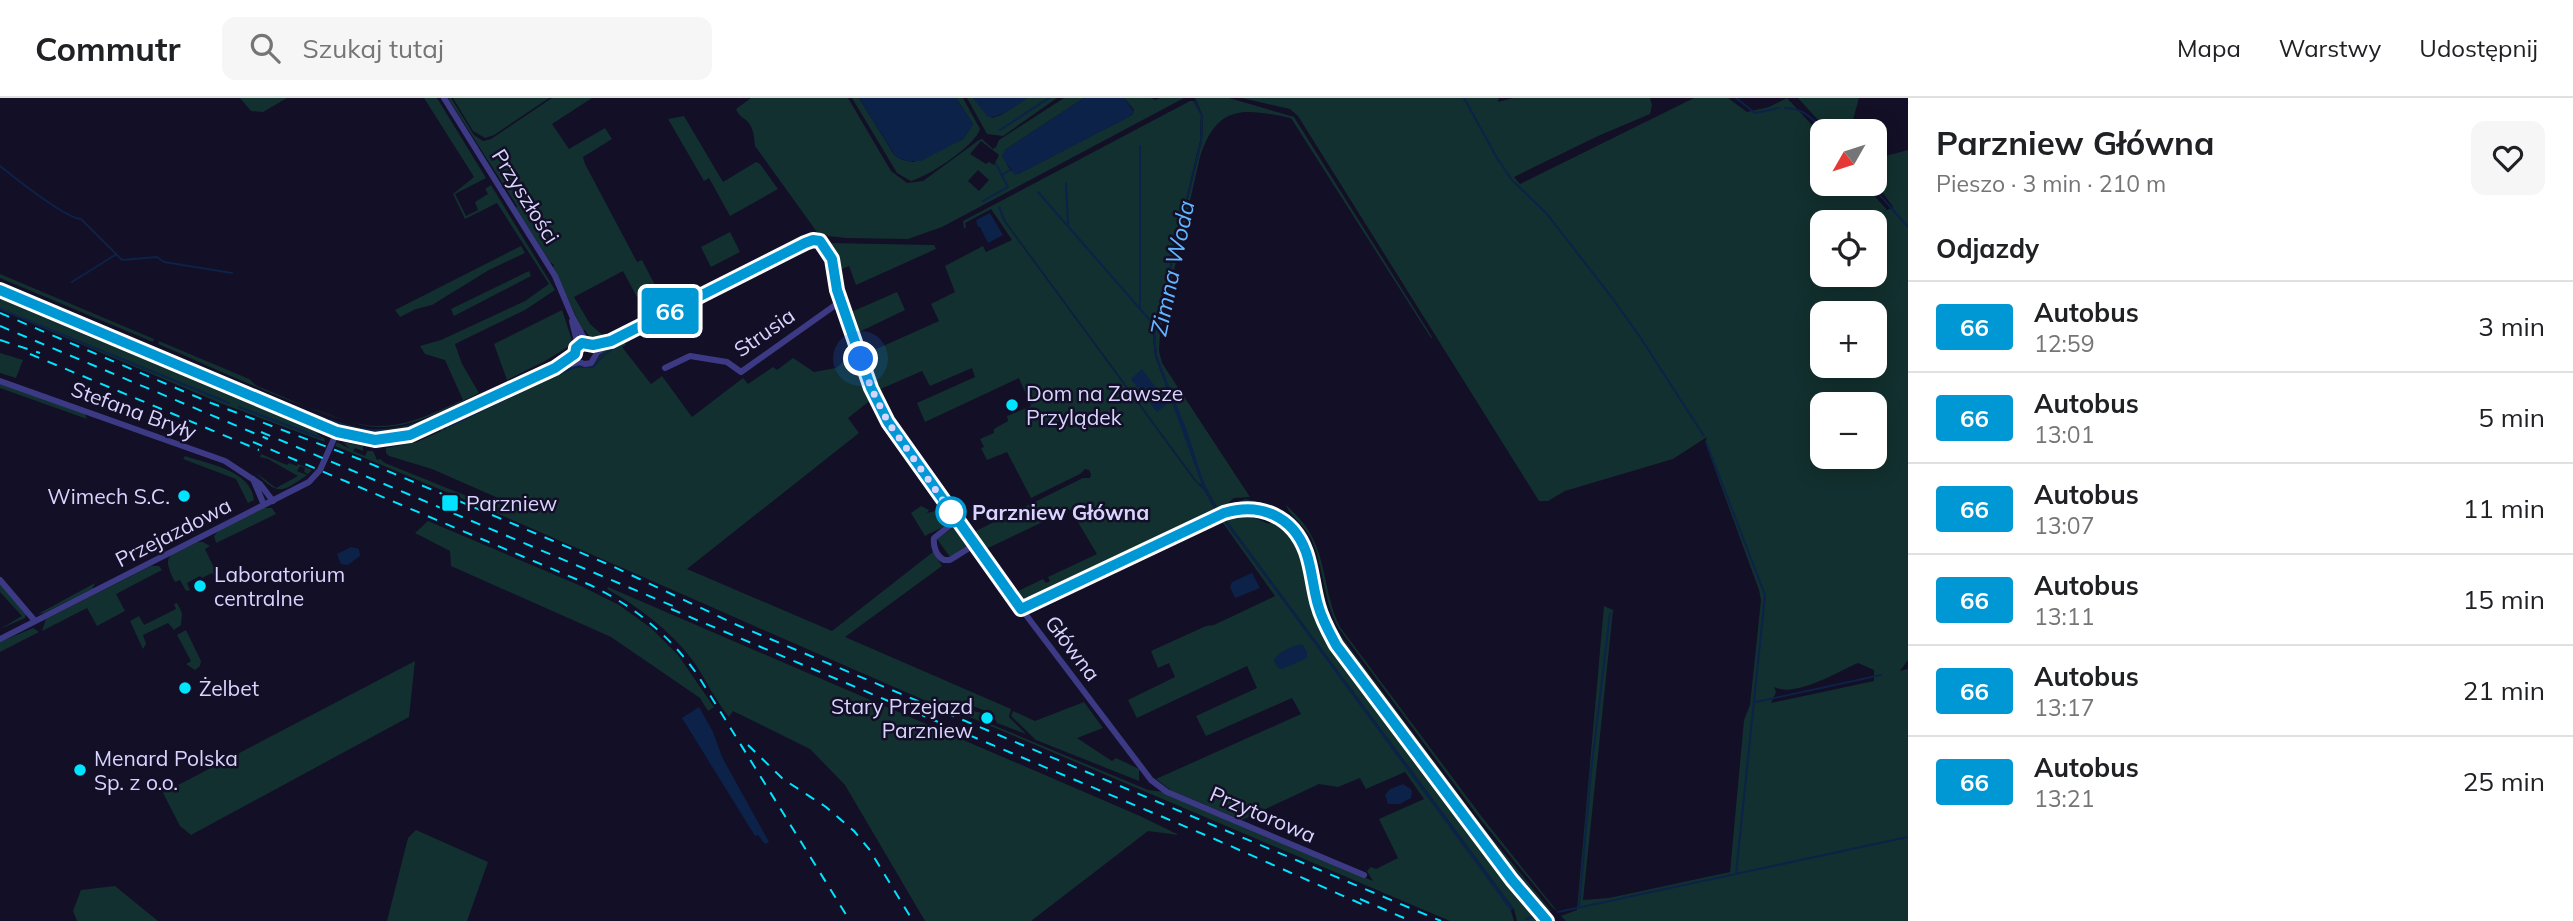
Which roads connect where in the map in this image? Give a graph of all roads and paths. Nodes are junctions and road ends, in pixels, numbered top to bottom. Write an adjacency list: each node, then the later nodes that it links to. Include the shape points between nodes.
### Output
1 (444, 98): 4 (street, Przyszłości, via 555,276)
2 (0, 290): 14 (street)
3 (841, 300): 5 (street, Główna, via 832,259 823,244 810,240); 12 (street, Strusia, via 741,372 727,362 690,356); 18 (street, Główna, via 876,397 893,430)
4 (572, 316): 6 (street, Przyszłości); 7 (street, Przyszłości)
5 (611, 341): 6 (street); 8 (street)
6 (590, 343): 7 (street); 8 (street)
7 (578, 346): 9 (street)
8 (597, 353): 10 (street, via 591,363)
9 (575, 354): 10 (street); 11 (street)
10 (579, 362): 11 (street)
11 (555, 368): 14 (street, via 406,436 369,440)
12 (665, 368)
13 (0, 381): 15 (street, Stefana Bryły, via 225,461)
14 (337, 432): 16 (street, Przejazdowa, via 316,475)
15 (253, 480): 16 (street, Stefana Bryły); 17 (street)
16 (272, 501): 17 (street, Przejazdowa)
17 (264, 505): 22 (street, Przejazdowa)
18 (957, 520): 19 (street, Główna); 19 (street, via 934,539 938,555 950,560)
19 (974, 545): 21 (street, Główna)
20 (0, 580): 22 (street)
21 (1021, 609): 24 (street, Główna); 26 (street, via 1224,513 1244,508 1265,510 1281,518 1293,528 1306,551 1323,620 1336,645)
22 (35, 621): 23 (street, Przejazdowa)
23 (0, 639)
24 (1151, 780): 25 (street, Przytorowa, via 1167,792)
25 (1364, 875)
26 (1546, 921)

